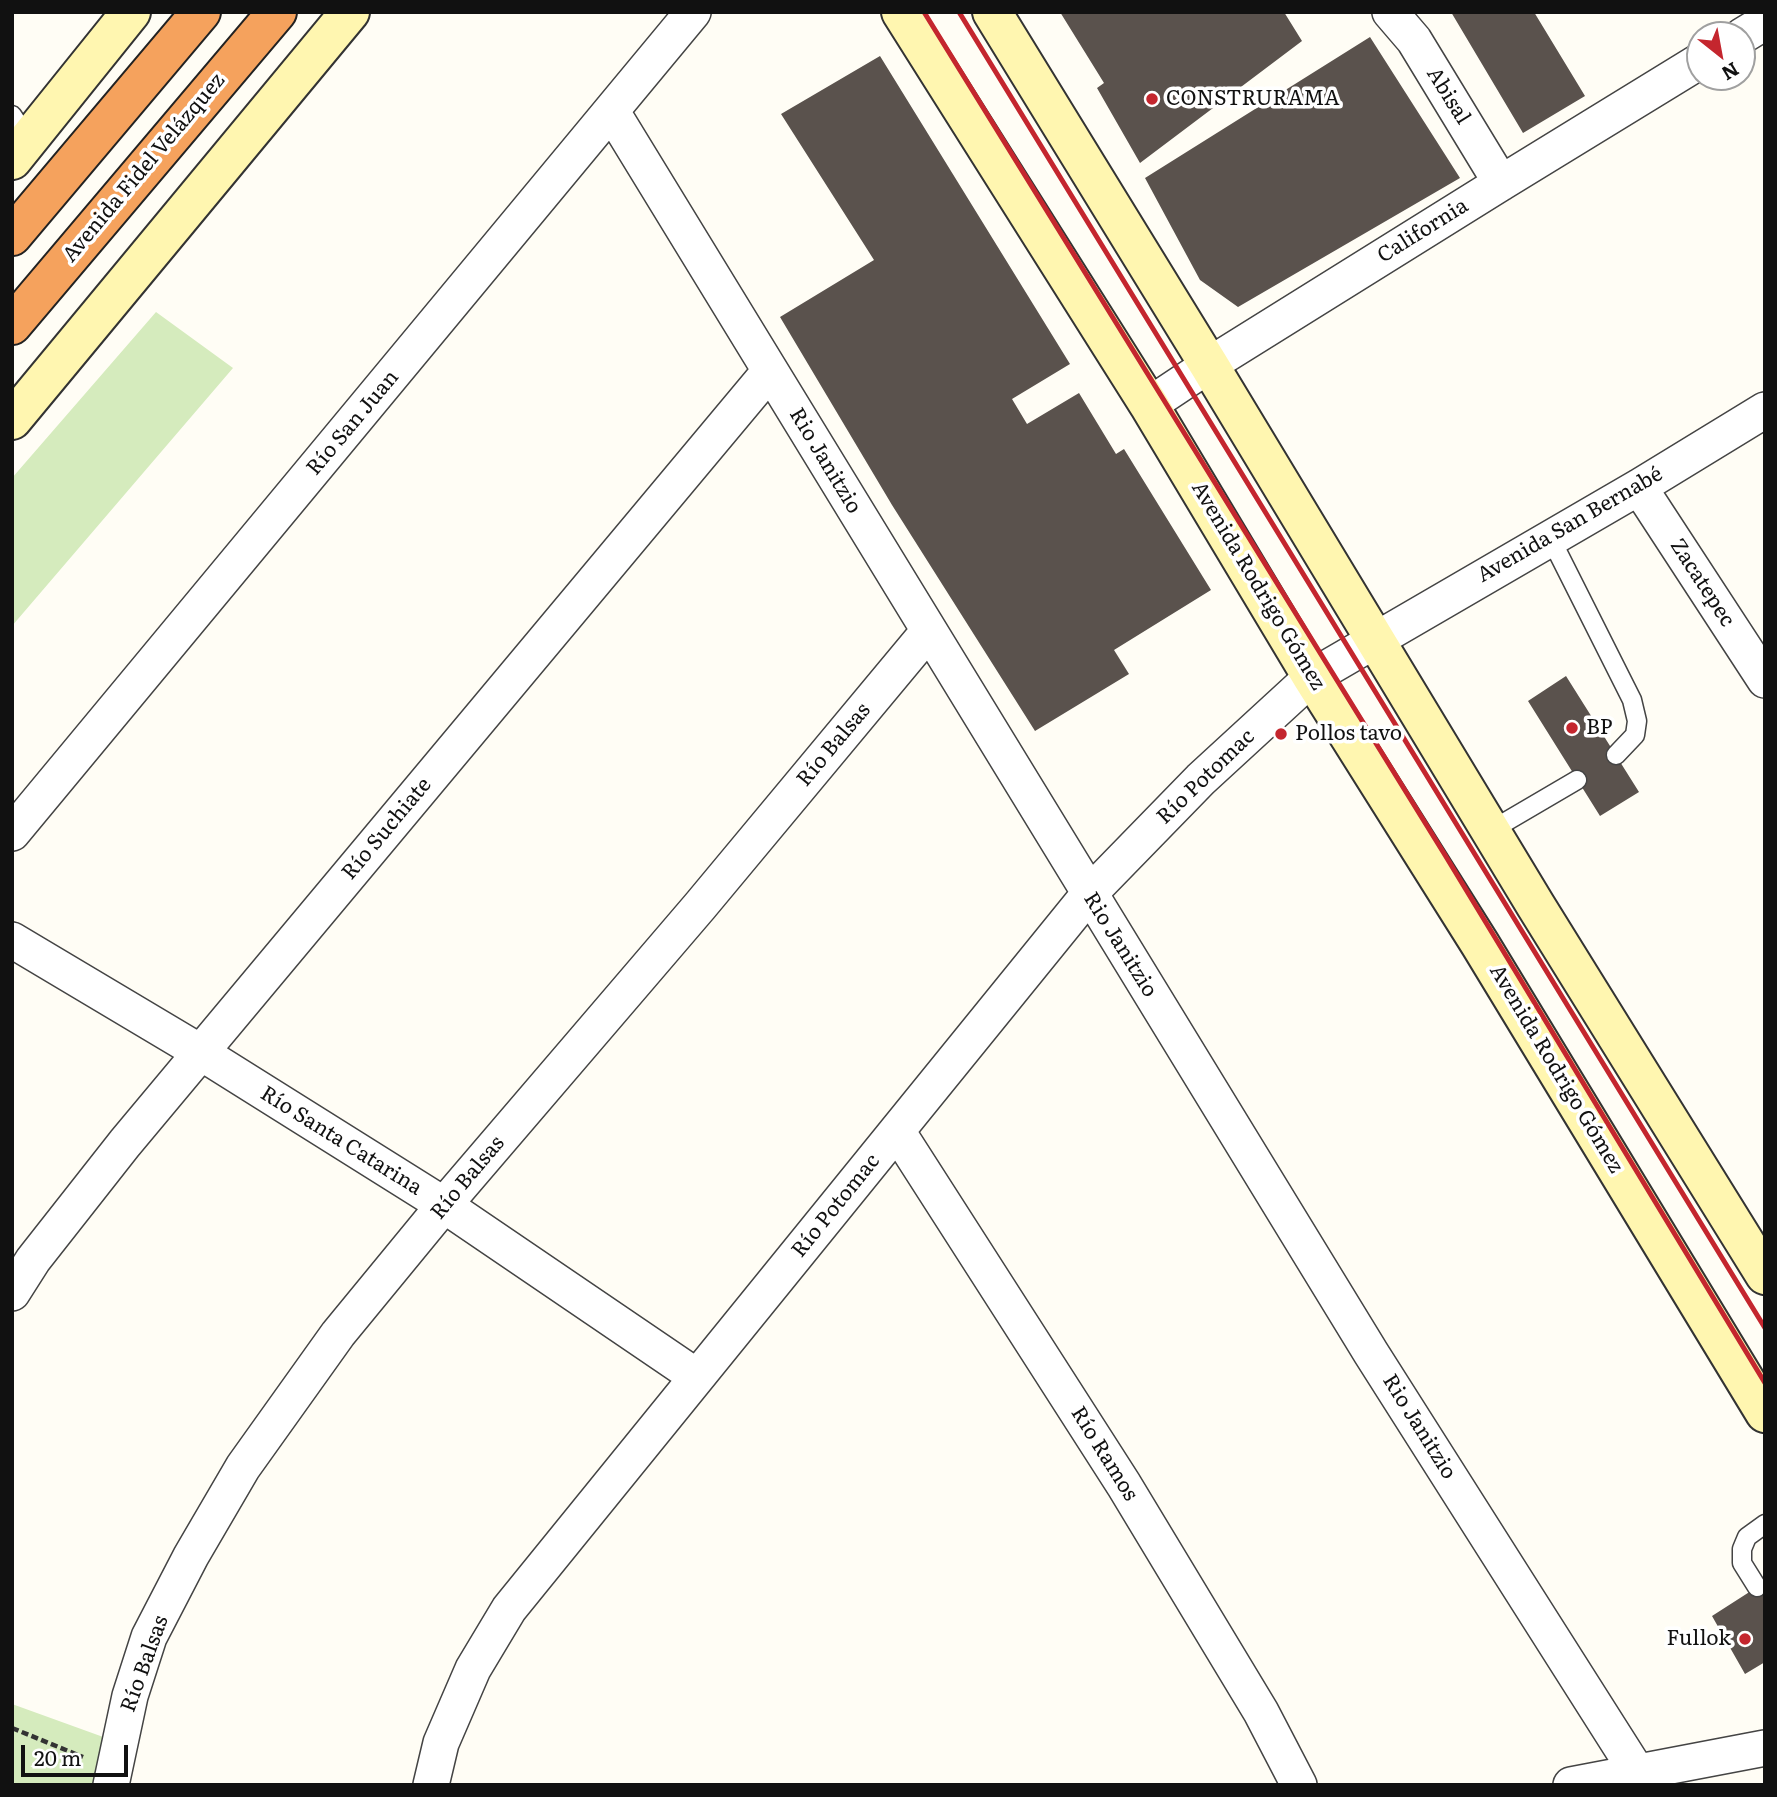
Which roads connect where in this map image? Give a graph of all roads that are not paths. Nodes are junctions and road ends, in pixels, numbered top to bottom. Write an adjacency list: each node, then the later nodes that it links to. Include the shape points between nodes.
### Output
1 (131, 12): 11 (main road)
2 (201, 12): 13 (highway)
3 (277, 12): 14 (highway, Avenida Fidel Velázquez)
4 (350, 12): 19 (main road)
5 (694, 12): 10 (street, Río San Juan)
6 (901, 12): 17 (main road, Avenida Rodrigo Gómez)
7 (992, 12): 15 (main road)
8 (1390, 12): 12 (street, Abisal, via 1414,40)
9 (1686, 70): 12 (street, California)
10 (612, 112): 16 (street, Rio Janitzio); 29 (street, Río San Juan)
11 (16, 131)
12 (1501, 183): 15 (street, California)
13 (12, 236)
14 (12, 325)
15 (1209, 365): 17 (street, California); 23 (main road)
16 (770, 371): 22 (street, Rio Janitzio); 32 (street, Río Suchiate)
17 (1149, 405): 24 (main road, Avenida Rodrigo Gómez)
18 (1765, 410): 20 (street, Avenida San Bernabé)
19 (12, 420)
20 (1639, 486): 21 (street, Avenida San Bernabé); 25 (street, Zacatepec)
21 (1550, 537): 23 (street, Avenida San Bernabé); 26 (lane, via 1632,700 1637,721 1634,735)
22 (928, 632): 30 (street, Rio Janitzio); 34 (street, Río Balsas)
23 (1374, 639): 24 (street, Avenida San Bernabé); 28 (main road)
24 (1312, 677): 30 (street, Río Potomac, via 1201,779); 38 (main road, Avenida Rodrigo Gómez)
25 (1765, 680)
26 (1616, 755)
27 (1577, 780): 28 (lane)
28 (1490, 831): 35 (main road)
29 (12, 832)
30 (1089, 894): 33 (street, Río Potomac); 42 (street, Rio Janitzio, via 1371,1353)
31 (12, 940): 32 (street, Río Santa Catarina)
32 (200, 1052): 34 (street, Río Santa Catarina); 36 (street, Río Suchiate, via 33,1260)
33 (897, 1131): 37 (street, Río Potomac); 45 (street, Río Ramos, via 1124,1485 1261,1712)
34 (444, 1205): 37 (street, Río Santa Catarina); 43 (street, Río Balsas, via 338,1335 243,1467 191,1556 149,1637)
35 (1765, 1275)
36 (12, 1293)
37 (697, 1377): 44 (street, Río Potomac, via 509,1609 473,1668 441,1743)
38 (1765, 1413)
39 (1765, 1524): 40 (lane, via 1747,1537 1742,1549 1742,1563)
40 (1757, 1587)
41 (1765, 1748): 42 (street)
42 (1637, 1772): 46 (street)
43 (112, 1777)
44 (431, 1785)
45 (1299, 1785)
46 (1571, 1785)

